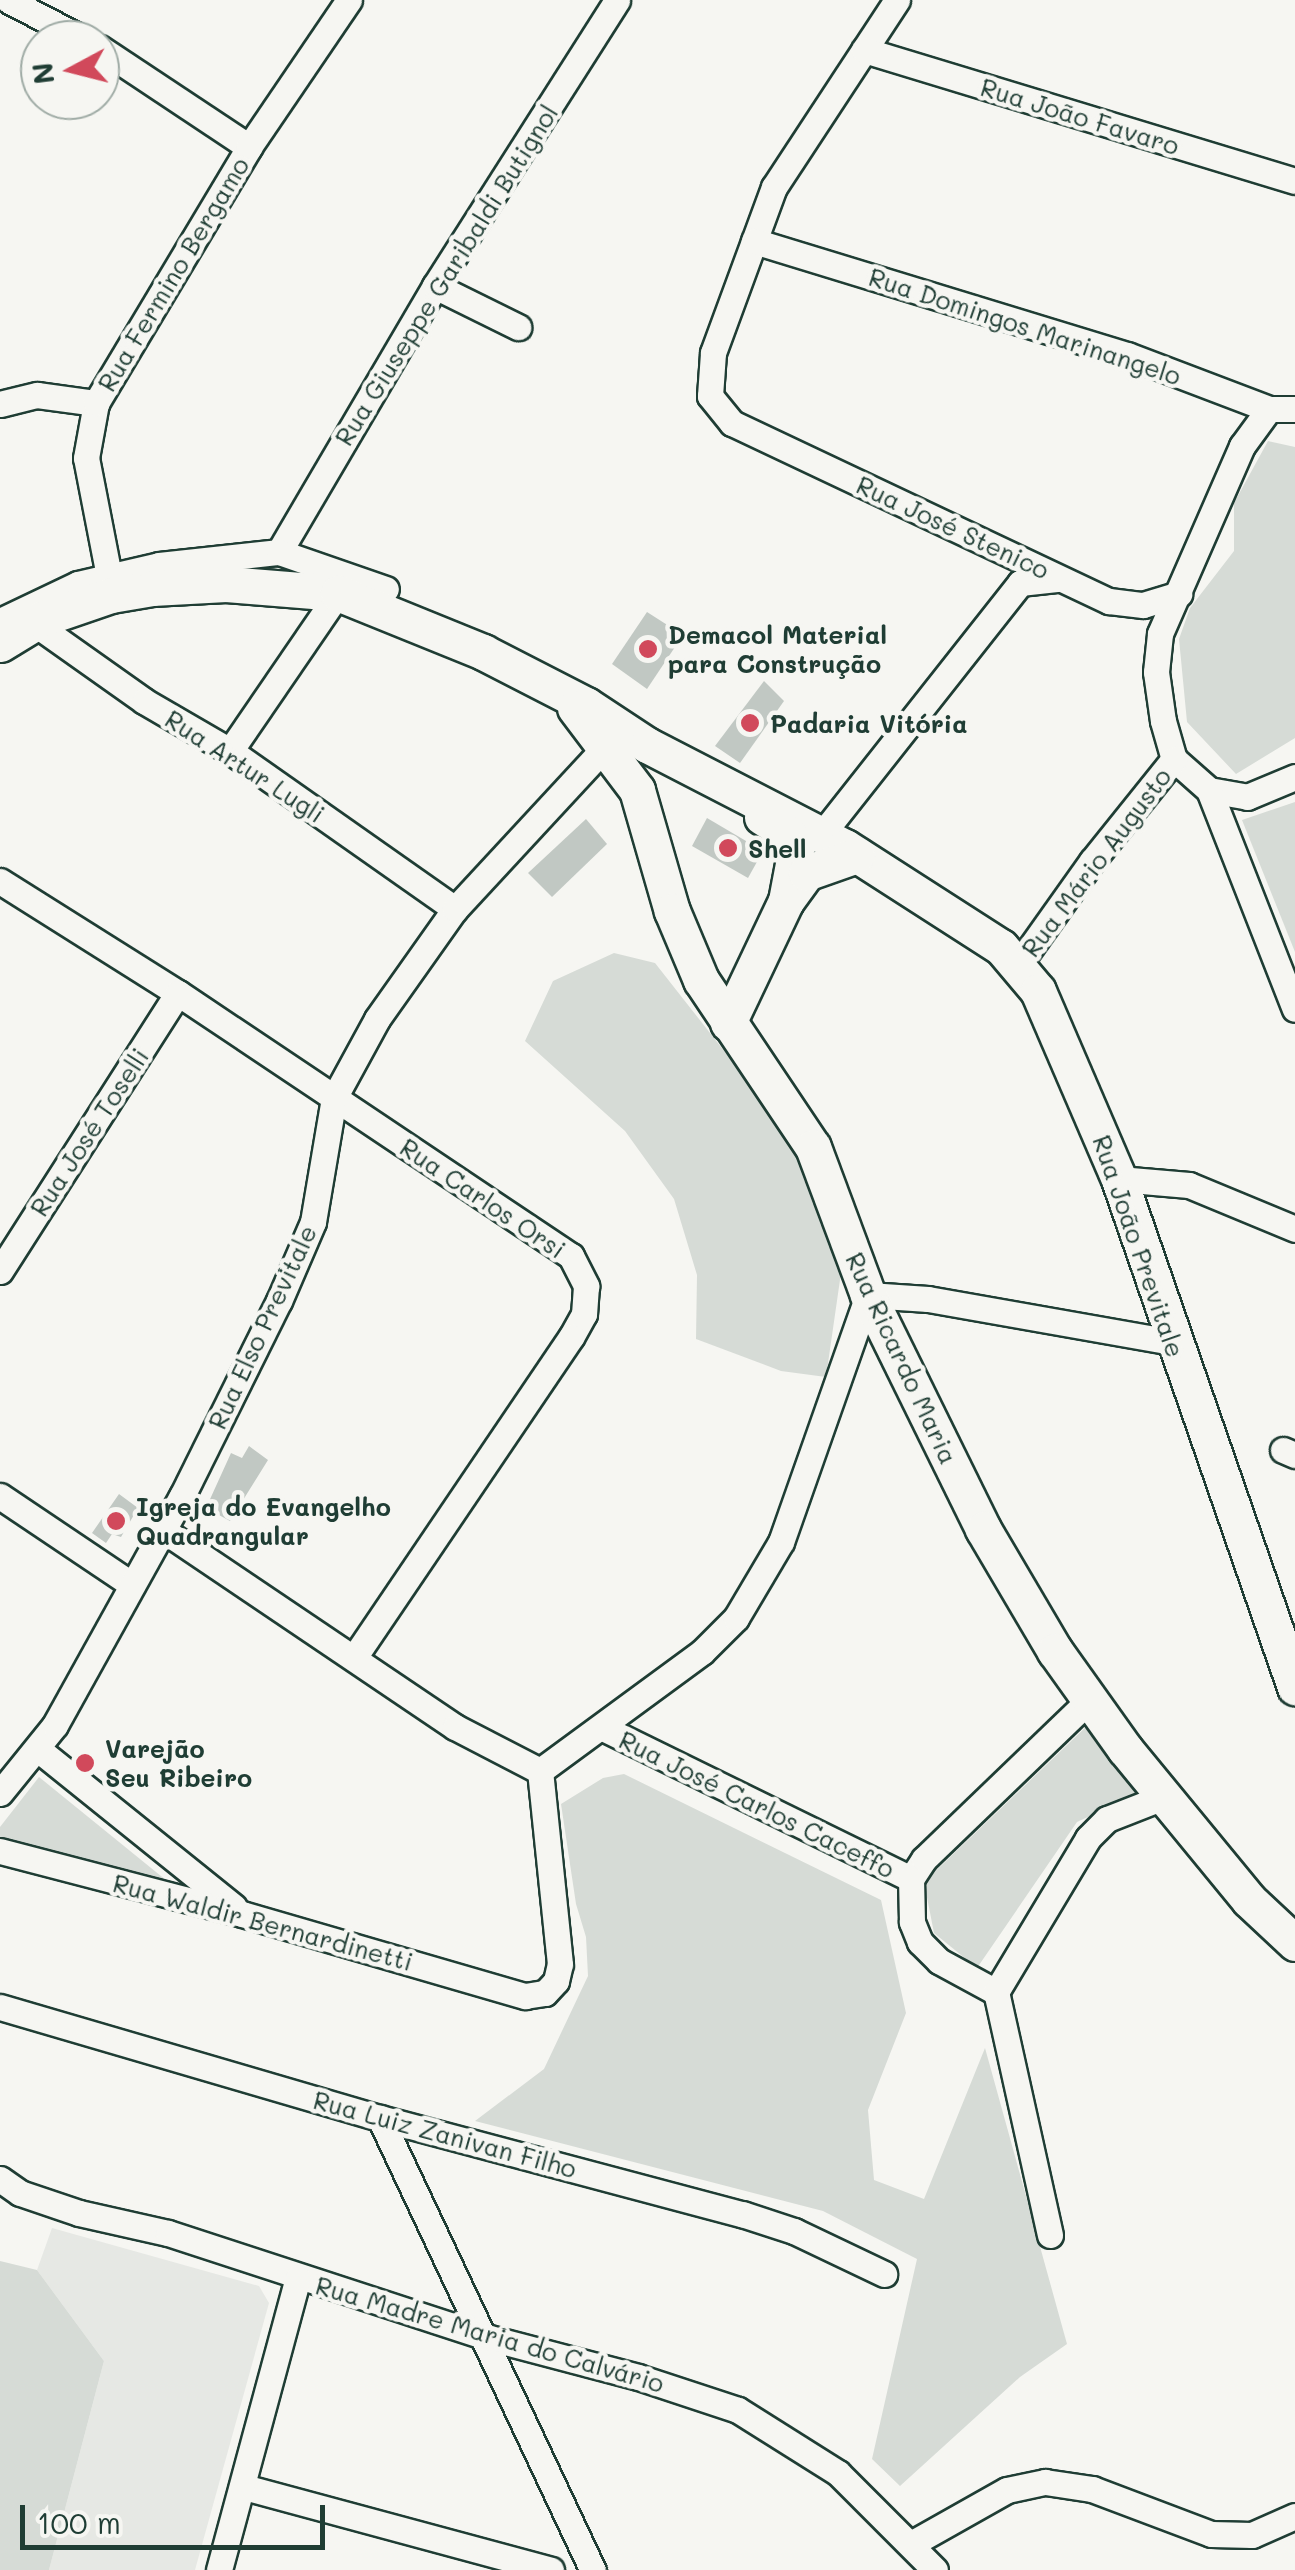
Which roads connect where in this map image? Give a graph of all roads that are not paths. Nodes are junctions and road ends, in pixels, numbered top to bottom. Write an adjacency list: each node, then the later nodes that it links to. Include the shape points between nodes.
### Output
1 (8, 0): 5 (street)
2 (350, 0): 8 (street, Rua Fermino Bergamo)
3 (617, 0): 11 (street, Rua Giuseppe Garibaldi Butignol)
4 (896, 0): 6 (street)
5 (46, 20)
6 (864, 50): 9 (street, Rua João Favaro); 10 (street, via 774,187)
7 (120, 61): 8 (street)
8 (249, 146): 13 (street, Rua Fermino Bergamo)
9 (1295, 181)
10 (754, 240): 15 (street, Rua Domingos Marinangelo, via 1127,355); 19 (street, Rua José Stenico, via 713,354 710,396 732,423)
11 (435, 286): 12 (street); 17 (street, Rua Giuseppe Garibaldi Butignol)
12 (518, 327)
13 (96, 403): 14 (street, via 37,395); 18 (street, Rua Fermino Bergamo, via 86,458)
14 (0, 404)
15 (1269, 409): 16 (street, Rua Domingos Marinangelo); 22 (street, via 1242,446)
16 (1295, 410)
17 (279, 552): 18 (street, via 158,564); 20 (street)
18 (109, 576): 23 (street, via 78,584)
19 (1072, 581): 22 (street, Rua José Stenico, via 1109,601 1143,605); 30 (street, via 1020,582)
20 (386, 588)
21 (338, 593): 23 (main road, via 226,584 152,588); 25 (street); 26 (main road, via 483,652 559,693)
22 (1179, 594): 27 (street, via 1160,634 1156,672)
23 (17, 622): 24 (main road); 25 (street, Rua Artur Lugli)
24 (0, 644)
25 (230, 751): 34 (street, Rua Artur Lugli)
26 (626, 755): 30 (main road, via 666,780 700,784); 34 (street, Rua Elso Previtale, via 541,813); 38 (main road, Rua Ricardo Maria, via 672,911)
27 (1174, 758): 29 (street); 35 (street, Rua Mário Augusto)
28 (1295, 777): 29 (street, via 1247,797)
29 (1209, 790): 37 (street)
30 (809, 841): 31 (main road, Rua João Previtale); 33 (main road)
31 (857, 855): 33 (main road, via 806,872); 35 (main road, Rua João Previtale, via 956,915)
32 (0, 880): 36 (street, Rua Carlos Orsi)
33 (786, 901): 38 (main road)
34 (455, 909): 39 (street, Rua Elso Previtale, via 376,1019)
35 (1018, 965): 40 (main road, Rua João Previtale, via 1038,990 1067,1051)
36 (178, 993): 39 (street, Rua Carlos Orsi); 42 (street, Rua José Toselli)
37 (1295, 1009)
38 (728, 1023): 43 (main road, Rua Ricardo Maria, via 813,1147)
39 (334, 1098): 46 (street, Rua Elso Previtale, via 313,1222); 48 (street, Rua Carlos Orsi, via 571,1256 586,1286 584,1314 571,1337)
40 (1119, 1179): 41 (street, via 1189,1186); 44 (main road, Rua João Previtale)
41 (1295, 1228)
42 (0, 1271)
43 (868, 1295): 44 (street, via 928,1299); 50 (main road, Rua Ricardo Maria, via 983,1529); 51 (street, via 781,1542 758,1586 702,1652)
44 (1173, 1342): 49 (main road, Rua João Previtale)
45 (0, 1496): 47 (street)
46 (163, 1530): 47 (street, Rua Elso Previtale); 48 (street)
47 (132, 1584): 52 (street, Rua Elso Previtale)
48 (354, 1656): 53 (street, via 454,1727)
49 (1295, 1687)
50 (1089, 1700): 55 (main road, Rua Ricardo Maria); 57 (street, via 924,1858)
51 (603, 1728): 53 (street); 57 (street, Rua José Carlos Caceffo)
52 (39, 1750): 54 (street, Rua Elso Previtale); 58 (street)
53 (540, 1771): 58 (street, Rua Waldir Bernardinetti, via 560,1964 545,1992 525,1996)
54 (3, 1783)
55 (1163, 1797): 59 (main road, Rua Ricardo Maria); 60 (street, via 1106,1819 1088,1838)
56 (0, 1851): 58 (street, Rua Waldir Bernardinetti)
57 (910, 1880): 60 (street, via 920,1942 940,1962)
58 (242, 1914)
59 (1295, 1943)
60 (996, 1992): 64 (street)
61 (0, 2006): 62 (street, Rua Luiz Zanivan Filho)
62 (380, 2118): 65 (street, Rua Luiz Zanivan Filho, via 794,2230); 67 (street)
63 (0, 2179): 66 (street, Rua Madre Maria do Calvário, via 79,2213 168,2233)
64 (1050, 2235)
65 (884, 2274)
66 (298, 2277): 67 (street, Rua Madre Maria do Calvário); 68 (street)
67 (486, 2337): 70 (street, Rua Madre Maria do Calvário, via 738,2410 838,2474); 73 (street)
68 (244, 2488): 71 (street); 72 (street)
69 (1295, 2516): 70 (street, via 1252,2535 1211,2534 1092,2489 1045,2482 1007,2490)
70 (912, 2544): 74 (street, Rua Madre Maria do Calvário)
71 (219, 2570)
72 (551, 2570)
73 (593, 2570)
74 (935, 2570)

